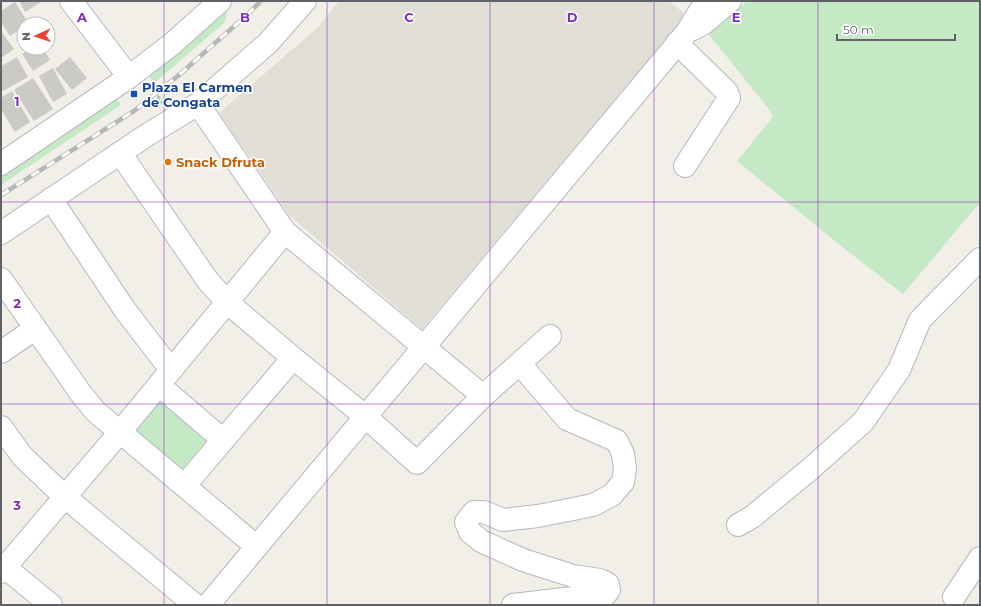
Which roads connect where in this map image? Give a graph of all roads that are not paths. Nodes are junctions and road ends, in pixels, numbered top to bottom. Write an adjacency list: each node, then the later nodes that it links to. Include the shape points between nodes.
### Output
1 (71, 1): 7 (street)
2 (220, 1): 7 (street, via 172,44)
3 (706, 1): 6 (street)
4 (730, 1): 6 (street)
5 (295, 4): 8 (street, via 268,43)
6 (682, 38): 11 (street, via 728,92 729,98); 20 (street)
7 (129, 77): 10 (street)
8 (198, 104): 9 (street); 13 (street)
9 (120, 153): 12 (street); 17 (street, via 208,281)
10 (1, 164)
11 (685, 166)
12 (51, 200): 14 (street); 24 (street, via 125,310)
13 (285, 232): 17 (street); 20 (street)
14 (1, 233)
15 (980, 259): 32 (street, via 920,320 899,370 863,422 802,476 752,517)
16 (1, 279): 18 (street)
17 (228, 303): 22 (street); 24 (street)
18 (35, 329): 21 (street); 28 (street, via 95,411)
19 (550, 336): 23 (street)
20 (423, 346): 25 (street); 26 (street)
21 (1, 352)
22 (293, 358): 26 (street); 29 (street)
23 (520, 364): 25 (street); 40 (street, via 567,419 617,440 626,469 623,482 612,496 593,505 503,520 484,512 474,512 466,522 470,532 481,541 523,560 608,584 609,590 604,596)
24 (165, 377): 28 (street); 29 (street)
25 (483, 396): 26 (street, via 417,463)
26 (365, 416): 33 (street)
27 (1, 427): 31 (street, via 22,456)
28 (120, 432): 30 (street); 31 (street)
29 (223, 440): 30 (street)
30 (184, 485): 33 (street)
31 (65, 497): 35 (street); 38 (street)
32 (738, 525)
33 (256, 546): 39 (street)
34 (980, 558): 36 (street)
35 (2, 568): 37 (street)
36 (954, 597)
37 (51, 605)
38 (195, 605)
39 (208, 605)
40 (513, 605)

